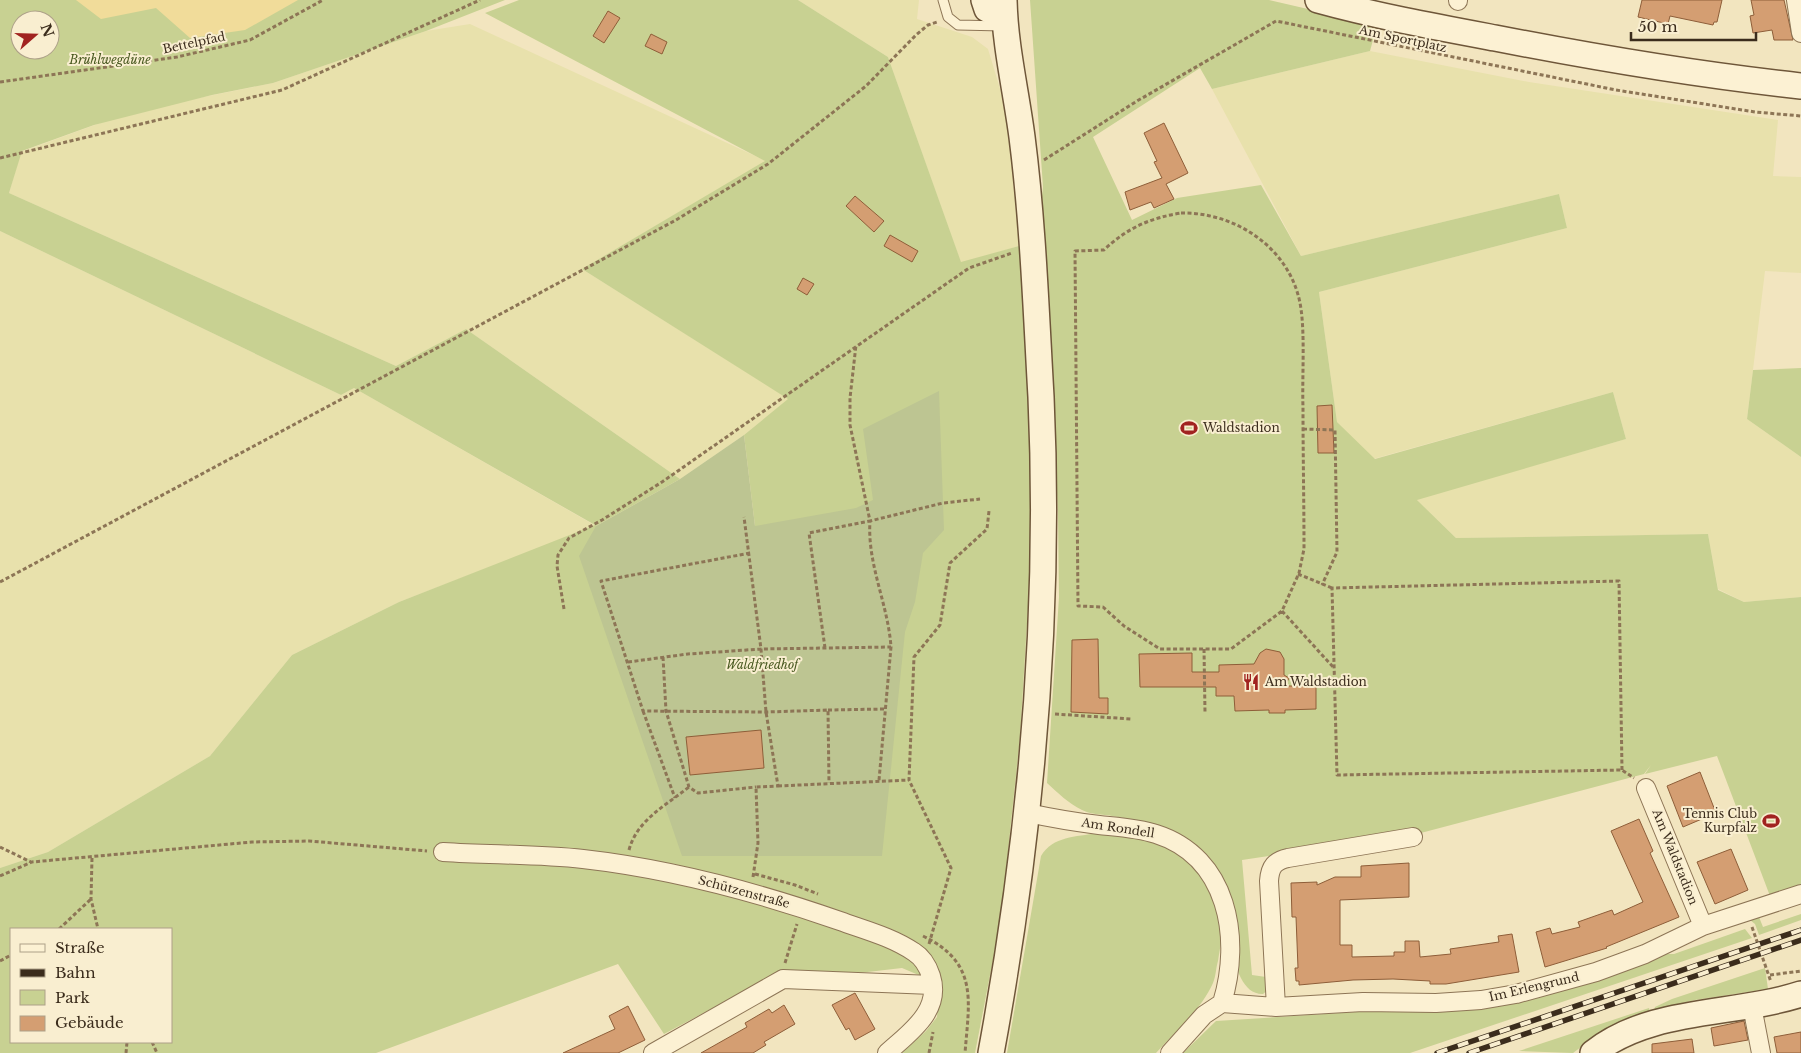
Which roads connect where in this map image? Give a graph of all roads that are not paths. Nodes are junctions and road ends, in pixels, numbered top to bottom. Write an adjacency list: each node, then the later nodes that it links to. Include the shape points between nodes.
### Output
1 (942, 0): 5 (lane, via 948,18 958,25)
2 (984, 0): 5 (main road, via 987,9)
3 (1318, 0): 7 (main road, via 1598,58 1724,78)
4 (1796, 0): 6 (street)
5 (1005, 15): 9 (main road, via 1022,136 1041,400 1042,586)
6 (1801, 33)
7 (1801, 86)
8 (1646, 788): 13 (street, Am Waldstadion)
9 (1028, 813): 16 (street, Am Rondell, via 1154,833 1177,843 1200,861 1220,892 1229,921 1228,985); 21 (main road)
10 (1413, 837): 18 (street, via 1288,858 1274,864 1269,881)
11 (443, 852): 14 (street, Schützenstraße, via 500,856 523,854 625,866 735,888 892,940 924,962)
12 (1801, 894): 13 (street, Im Erlengrund)
13 (1703, 926): 18 (street, Im Erlengrund, via 1645,954 1596,972 1516,994 1455,1002 1363,1002)
14 (932, 984): 19 (street, via 783,979); 20 (street, via 931,1004 925,1017)
15 (1801, 994): 17 (main road)
16 (1222, 1003): 18 (street, Im Erlengrund); 22 (street, via 1204,1015)
17 (1752, 1006): 23 (main road, via 1643,1026); 24 (street)
18 (1276, 1007)
19 (653, 1053)
20 (887, 1053)
21 (991, 1053)
22 (1170, 1053)
23 (1593, 1053)
24 (1761, 1053)

